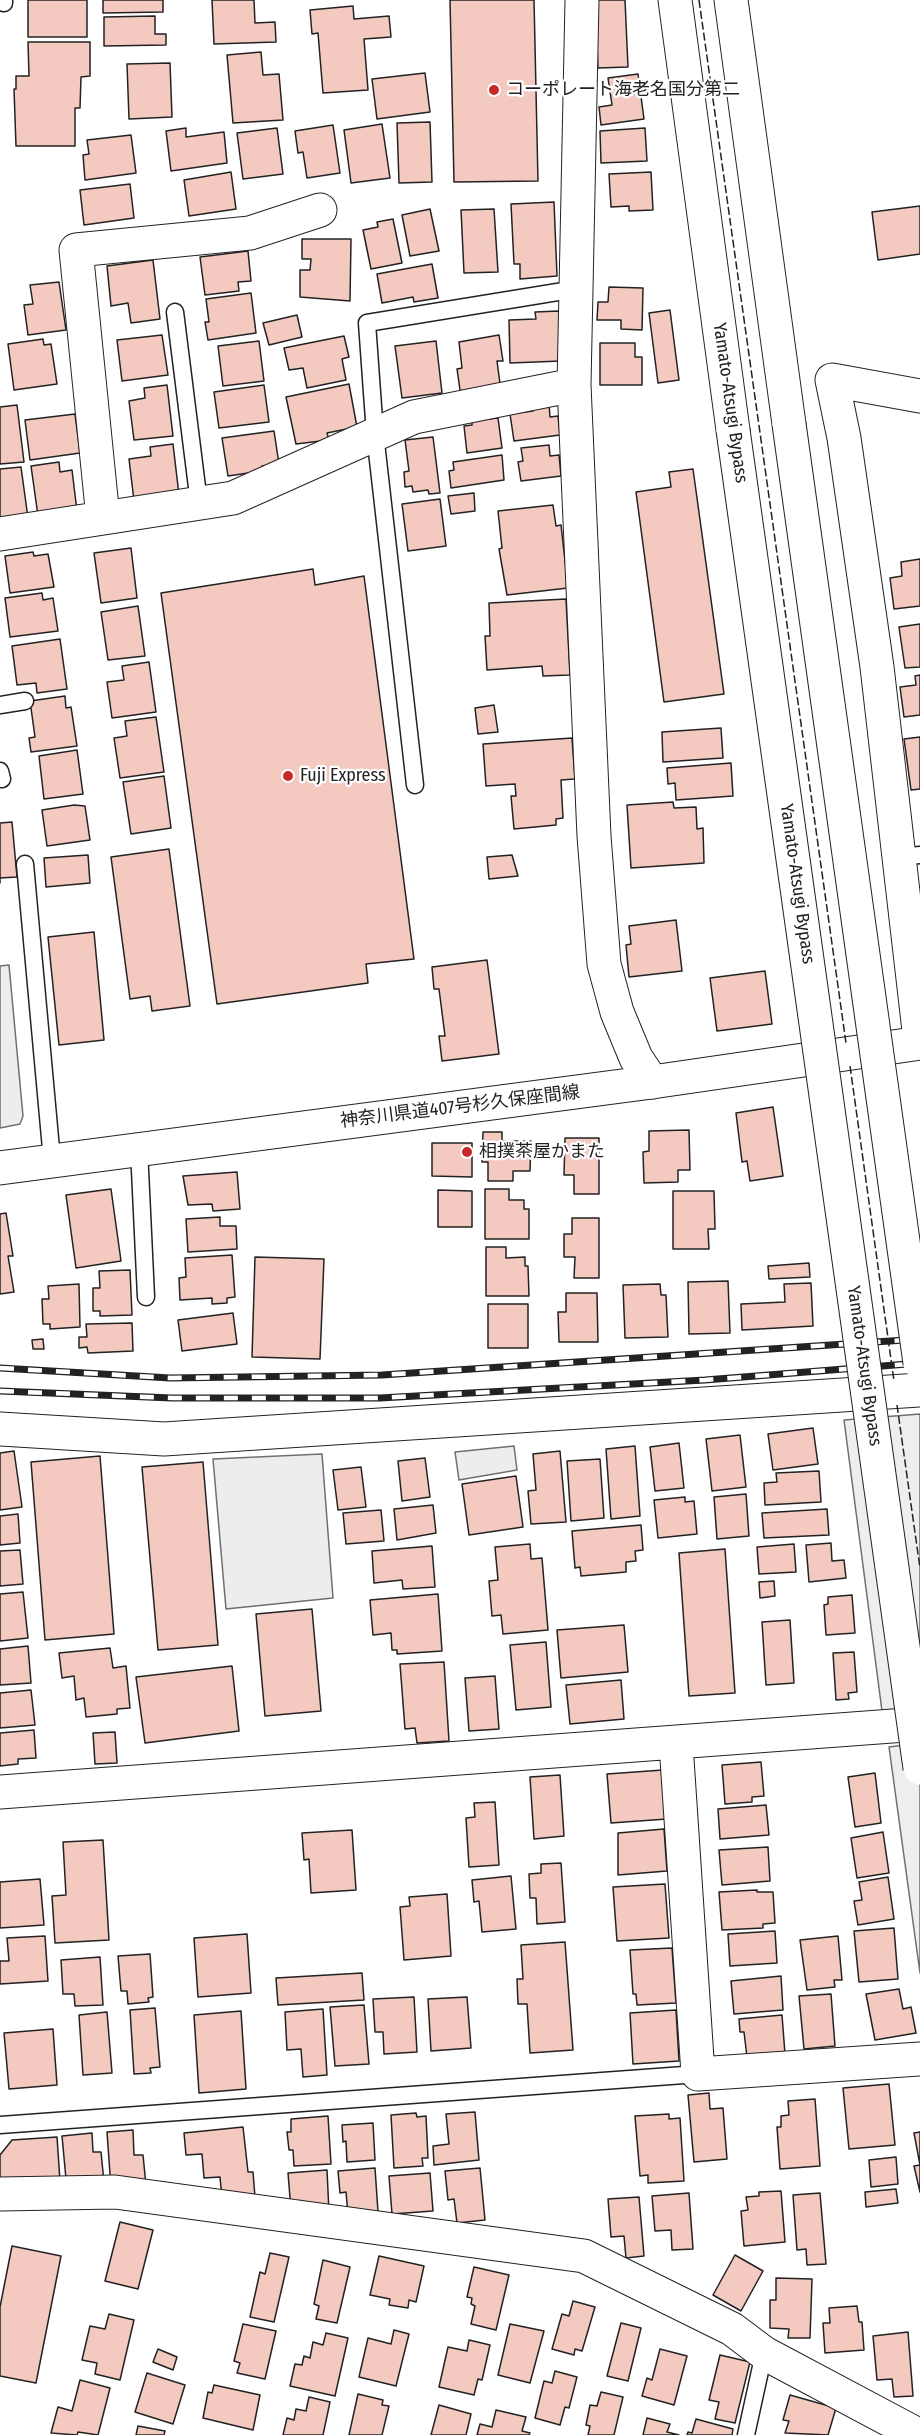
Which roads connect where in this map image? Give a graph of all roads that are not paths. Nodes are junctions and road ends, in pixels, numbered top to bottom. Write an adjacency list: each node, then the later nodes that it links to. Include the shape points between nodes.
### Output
1 (582, 0): 5 (main road)
2 (675, 0): 29 (main road, Yamato-Atsugi Bypass, bridge)
3 (731, 0): 24 (main road, bridge)
4 (320, 210): 11 (main road, via 250,233 76,250)
5 (576, 289): 7 (main road); 9 (lane, via 367,323)
6 (174, 312): 10 (lane)
7 (574, 385): 9 (main road, via 414,417); 19 (main road, via 600,938 617,1012 636,1058)
8 (920, 396): 16 (main road, via 832,380)
9 (375, 434): 10 (main road, via 233,498); 15 (lane)
10 (199, 503): 11 (main road)
11 (103, 518): 12 (main road)
12 (0, 534)
13 (26, 701): 14 (lane)
14 (0, 705)
15 (415, 784)
16 (909, 856): 18 (main road)
17 (25, 864): 21 (lane)
18 (920, 1041): 19 (main road, 神奈川県道407号杉久保座間線)
19 (652, 1082): 20 (main road, 神奈川県道407号杉久保座間線)
20 (139, 1149): 21 (main road, 神奈川県道407号杉久保座間線); 23 (lane)
21 (51, 1160): 22 (main road, 神奈川県道407号杉久保座間線)
22 (0, 1168)
23 (146, 1297)
24 (920, 1363)
25 (920, 1390): 26 (main road, via 164,1439)
26 (0, 1429)
27 (920, 1724): 28 (main road)
28 (676, 1744): 30 (main road); 32 (main road)
29 (920, 1768)
30 (0, 1792)
31 (920, 2059): 32 (main road)
32 (698, 2074): 33 (lane)
33 (0, 2126)
34 (0, 2194): 35 (main road, via 115,2192 584,2256 732,2329)
35 (764, 2353): 36 (lane); 37 (main road)
36 (746, 2435)
37 (918, 2435)

